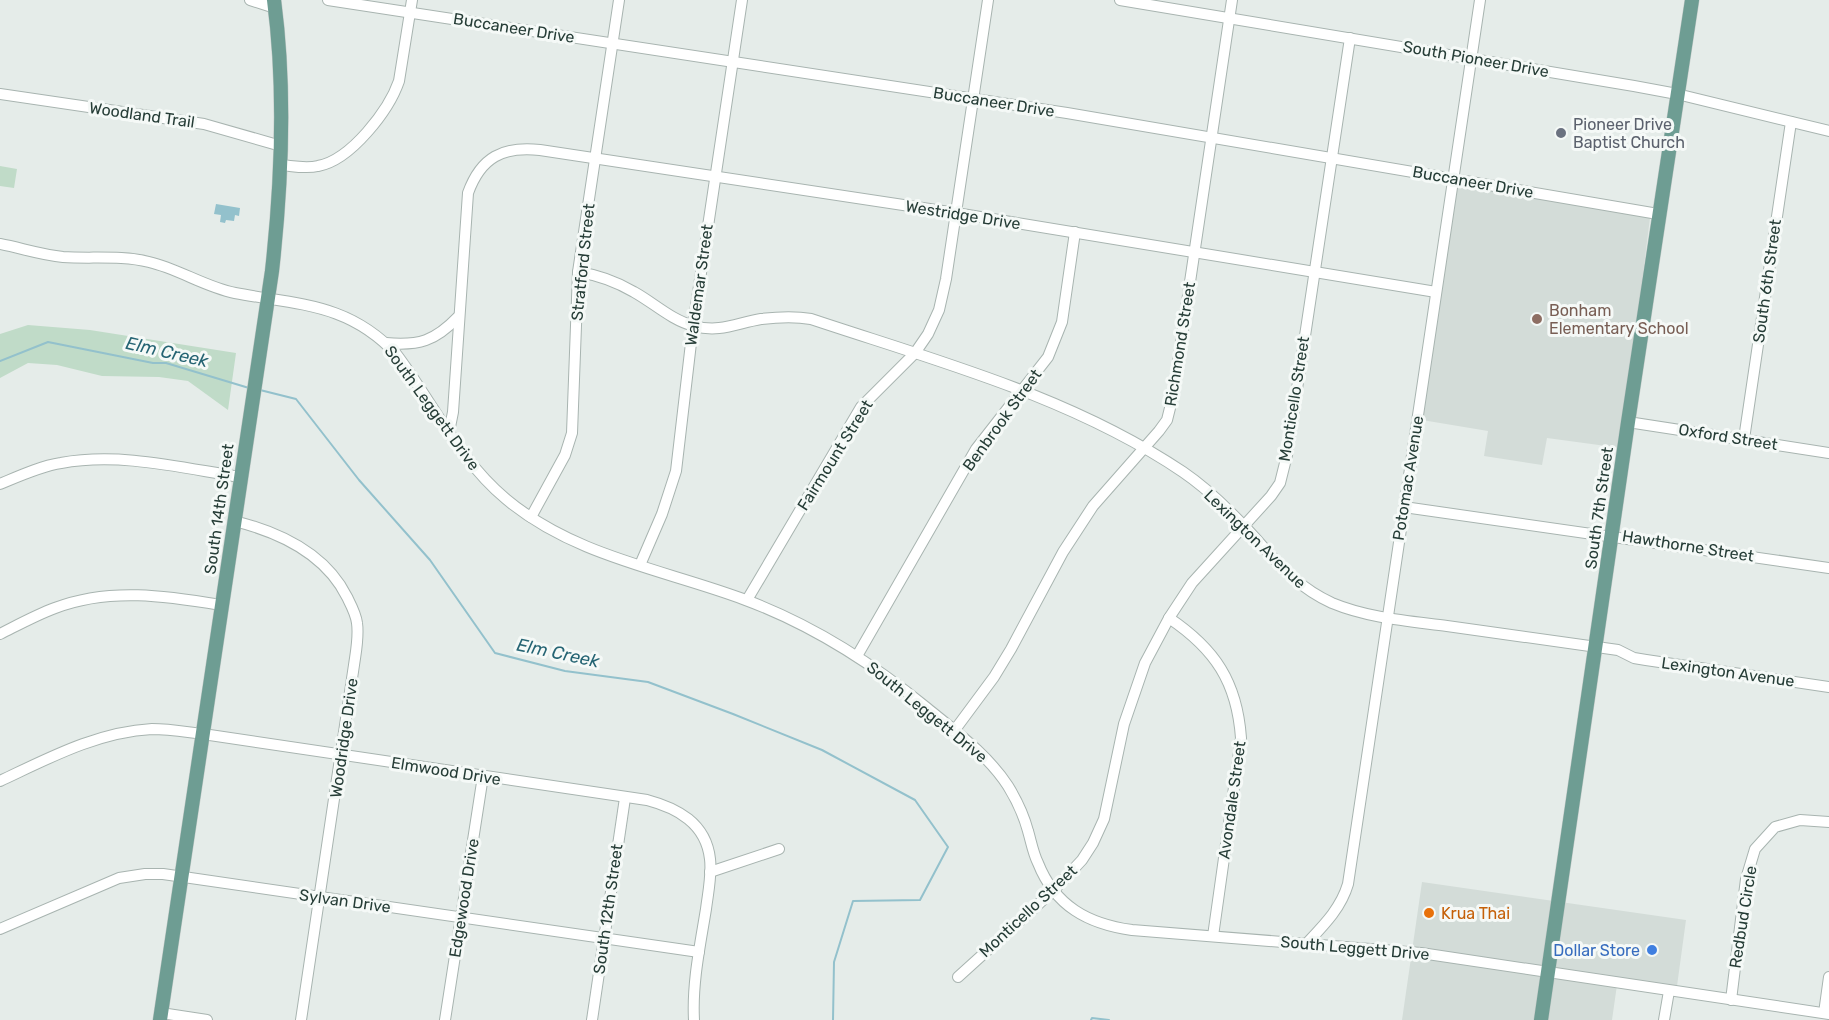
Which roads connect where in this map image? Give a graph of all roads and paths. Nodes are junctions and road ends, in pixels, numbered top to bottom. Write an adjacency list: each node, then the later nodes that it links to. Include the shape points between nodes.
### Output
1 (250, 0): 11 (street)
2 (328, 0): 12 (street, Buccaneer Drive)
3 (412, 0): 12 (street)
4 (619, 0): 15 (street, Stratford Street)
5 (742, 0): 17 (street, Waldemar Street)
6 (987, 0): 20 (street, Fairmount Street)
7 (1120, 0): 13 (street, South Pioneer Drive)
8 (1232, 0): 13 (street, Richmond Street)
9 (1480, 0): 16 (street, Potomac Avenue)
10 (1692, 0): 19 (main road, South 7th Street)
11 (274, 4): 24 (main road, South 14th Street, via 281,75)
12 (410, 13): 15 (street, Buccaneer Drive); 27 (street, via 399,81 381,115 332,161 319,166)
13 (1229, 18): 14 (street, South Pioneer Drive); 23 (street, Richmond Street)
14 (1350, 38): 16 (street, South Pioneer Drive); 25 (street, Monticello Street)
15 (612, 43): 17 (street, Buccaneer Drive); 26 (street, Stratford Street)
16 (1470, 58): 19 (street, South Pioneer Drive); 29 (street, Potomac Avenue)
17 (732, 62): 20 (street, Buccaneer Drive); 28 (street, Waldemar Street)
18 (0, 94): 24 (street, Woodland Trail, via 204,124)
19 (1677, 94): 21 (street, South Pioneer Drive); 31 (main road, South 7th Street)
20 (973, 98): 23 (street, Buccaneer Drive); 30 (street, Fairmount Street)
21 (1791, 122): 22 (street, South Pioneer Drive); 46 (street, South 6th Street)
22 (1829, 131)
23 (1212, 138): 25 (street, Buccaneer Drive); 34 (street, Richmond Street)
24 (281, 146): 27 (main road, South 14th Street)
25 (1332, 157): 29 (street, Buccaneer Drive); 36 (street, Monticello Street)
26 (594, 159): 28 (street, Westridge Drive); 35 (street, Stratford Street); 39 (street, Westridge Drive, via 513,150 490,159 474,176 468,192)
27 (281, 165): 38 (main road, South 14th Street)
28 (715, 177): 30 (street, Westridge Drive); 40 (street, Waldemar Street)
29 (1452, 179): 31 (street, Buccaneer Drive); 37 (street, Potomac Avenue)
30 (956, 213): 32 (street, Westridge Drive); 42 (street, Fairmount Street, via 939,310)
31 (1659, 214): 44 (main road, South 7th Street)
32 (1075, 232): 34 (street, Westridge Drive); 43 (street, Benbrook Street, via 1059,332 1048,357)
33 (0, 244): 38 (street, South Leggett Drive, via 62,256 147,262 218,289)
34 (1195, 253): 36 (street, Westridge Drive); 47 (street, Richmond Street, via 1171,407 1167,420)
35 (578, 272): 40 (street, Lexington Avenue, via 633,291); 52 (street, Stratford Street, via 572,433 565,456)
36 (1314, 273): 37 (street, Westridge Drive); 54 (street, Monticello Street, via 1280,483)
37 (1437, 292): 51 (street, Potomac Avenue)
38 (268, 297): 41 (street, South Leggett Drive, via 345,317); 49 (main road, South 14th Street)
39 (458, 317): 41 (street, via 431,339); 45 (street)
40 (693, 326): 42 (street, Lexington Avenue, via 722,328 786,316 805,318); 56 (street, Waldemar Street, via 676,471)
41 (386, 343): 45 (street, South Leggett Drive)
42 (915, 353): 43 (street, Lexington Avenue); 58 (street, Fairmount Street, via 861,407)
43 (1022, 391): 47 (street, Lexington Avenue); 64 (street, Benbrook Street, via 976,449)
44 (1628, 422): 46 (street, Oxford Street); 55 (main road, South 7th Street)
45 (449, 432): 52 (street, South Leggett Drive, via 485,479)
46 (1744, 439): 48 (street, Oxford Street)
47 (1144, 448): 54 (street, Lexington Avenue, via 1184,472); 66 (street, Richmond Street, via 1093,506 994,677)
48 (1829, 453)
49 (240, 477): 50 (street, via 110,458 59,463); 53 (main road, South 14th Street)
50 (0, 484)
51 (1404, 507): 55 (street, Hawthorne Street); 61 (street, Potomac Avenue)
52 (531, 517): 56 (street, South Leggett Drive, via 578,544)
53 (234, 521): 59 (main road, South 14th Street); 68 (street, Woodridge Drive, via 256,526 311,554 337,579 351,605 358,641)
54 (1243, 525): 60 (street, Monticello Street, via 1192,583); 61 (street, Lexington Avenue, via 1286,573 1311,592 1342,607)
55 (1612, 535): 57 (street, Hawthorne Street); 63 (main road, South 7th Street)
56 (640, 565): 58 (street, South Leggett Drive)
57 (1829, 568)
58 (747, 600): 64 (street, South Leggett Drive)
59 (221, 605): 62 (street, via 128,594 57,607); 67 (main road, South 14th Street)
60 (1168, 618): 76 (street, Monticello Street, via 1145,663 1124,724 1104,819 1082,860); 80 (street, Avondale Street, via 1205,646 1229,680 1240,717 1241,738)
61 (1387, 618): 63 (street, Lexington Avenue); 82 (street, Potomac Avenue, via 1348,884 1344,899 1332,916)
62 (0, 634)
63 (1596, 647): 65 (street, Lexington Avenue, via 1634,658); 84 (main road, South 7th Street)
64 (857, 656): 66 (street, South Leggett Drive)
65 (1829, 687)
66 (954, 731): 76 (street, South Leggett Drive, via 993,766 1008,787 1028,827 1037,861)
67 (203, 734): 68 (street, Elmwood Drive); 70 (street, Elmwood Drive, via 152,729 104,737 74,746); 75 (main road, South 14th Street)
68 (341, 755): 69 (street, Elmwood Drive); 77 (street, Woodridge Drive)
69 (483, 776): 71 (street, Elmwood Drive); 78 (street, Edgewood Drive)
70 (0, 781)
71 (625, 798): 74 (street, Elmwood Drive, via 662,804 683,814 704,839); 81 (street, South 12th Street)
72 (1829, 822): 89 (street, Redbud Circle, via 1800,820 1775,827 1755,849 1746,879)
73 (779, 849): 74 (street)
74 (710, 872): 83 (street, Elmwood Drive)
75 (182, 876): 77 (street, Sylvan Drive); 79 (street, Sylvan Drive, via 145,874 119,878); 92 (main road, South 14th Street)
76 (1054, 890): 80 (street, South Leggett Drive, via 1066,904 1104,925); 85 (street, Monticello Street)
77 (320, 897): 78 (street, Sylvan Drive); 94 (street, Woodridge Drive)
78 (460, 917): 81 (street, Sylvan Drive); 95 (street, Edgewood Drive)
79 (0, 929)
80 (1213, 936): 82 (street, South Leggett Drive)
81 (604, 938): 83 (street, Sylvan Drive); 96 (street, South 12th Street)
82 (1306, 943): 84 (street, South Leggett Drive, via 1421,953)
83 (699, 952): 88 (street, Elmwood Drive)
84 (1548, 973): 87 (street, South Leggett Drive); 99 (main road, South 7th Street)
85 (958, 977)
86 (1829, 977): 91 (street)
87 (1669, 991): 89 (street, South Leggett Drive); 100 (street)
88 (693, 995): 97 (street); 98 (street, Elmwood Drive)
89 (1731, 1000): 90 (street, South Leggett Drive)
90 (1785, 1007): 91 (street, South Leggett Drive); 101 (street)
91 (1826, 1014)
92 (161, 1017): 93 (street)
93 (207, 1020)
94 (301, 1020)
95 (445, 1020)
96 (592, 1020)
97 (689, 1020)
98 (694, 1020)
99 (1541, 1020)
100 (1664, 1020)
101 (1783, 1020)

